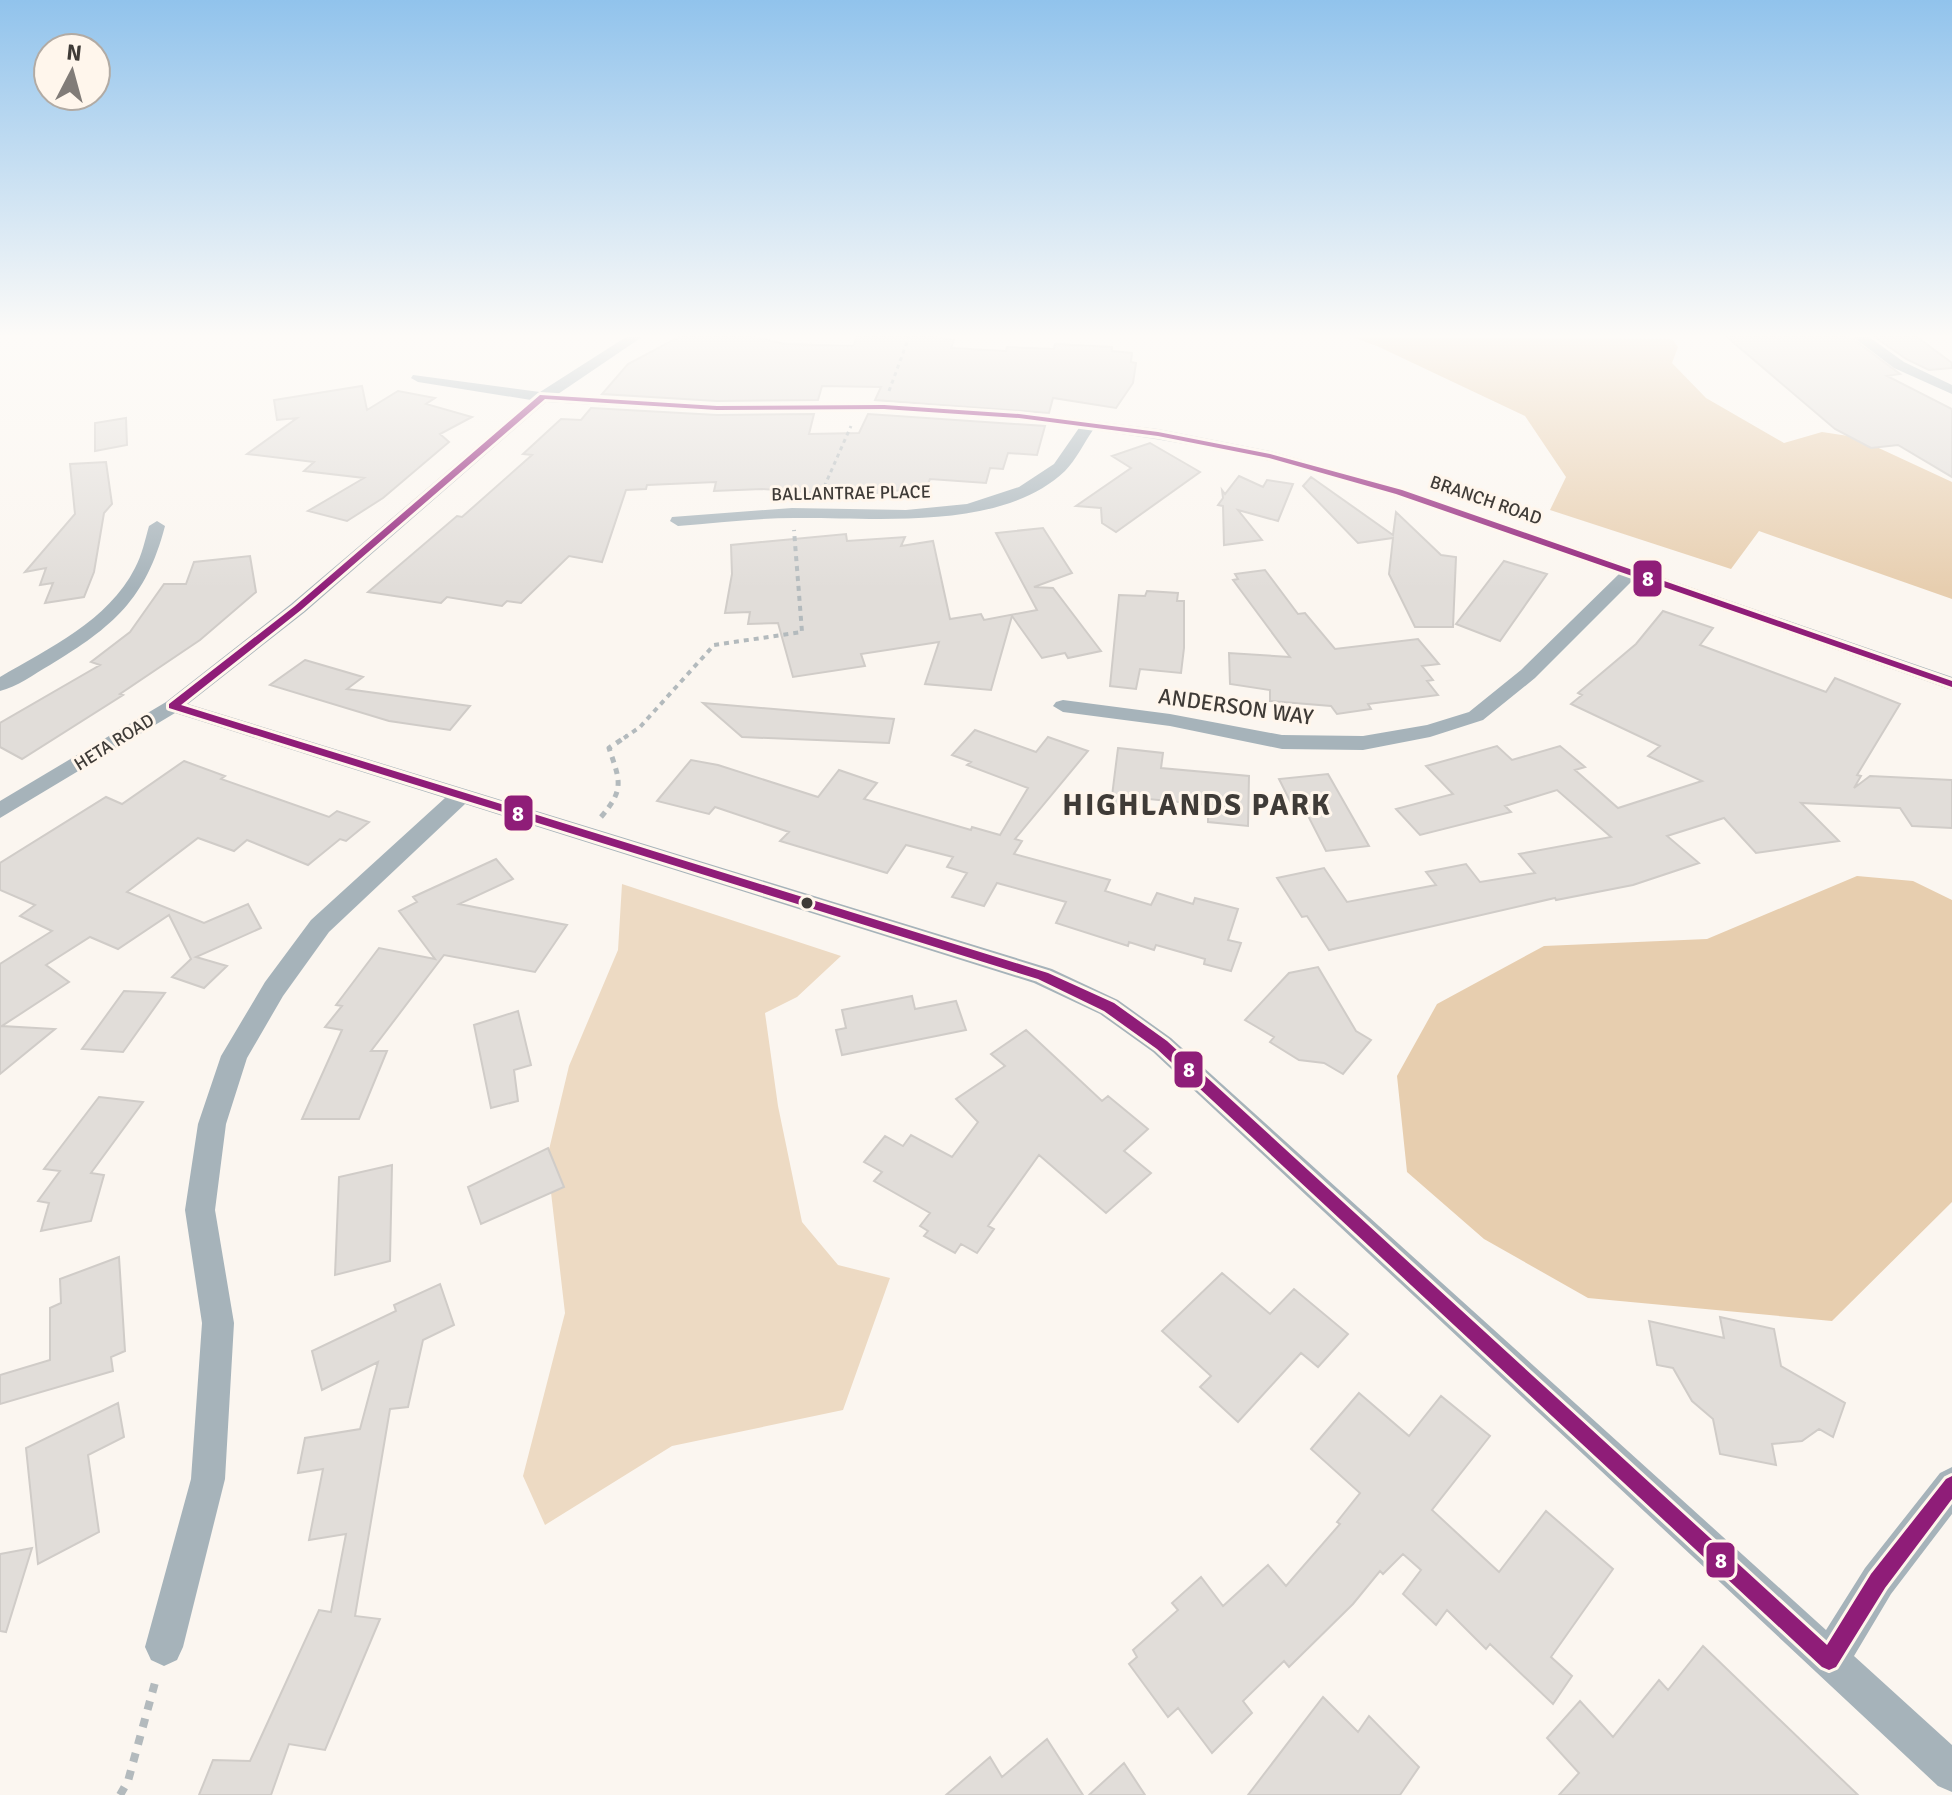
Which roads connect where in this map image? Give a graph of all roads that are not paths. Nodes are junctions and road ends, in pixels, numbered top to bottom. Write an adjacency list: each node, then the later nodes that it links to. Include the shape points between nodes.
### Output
1 (515, 421): 9 (street, HETA ROAD, via 298,608)
2 (1056, 421): 3 (street, BRANCH ROAD)
3 (1089, 425): 4 (street, BALLANTRAE PLACE, via 1060,467 1025,490 969,509); 6 (street, BRANCH ROAD, via 1270,456 1399,492)
4 (678, 521)
5 (157, 526): 8 (street, via 143,568 120,604 79,639)
6 (1631, 572): 7 (street, BRANCH ROAD); 10 (street, ANDERSON WAY, via 1518,683 1476,716 1430,731 1363,743 1282,742)
7 (1952, 684)
8 (0, 685)
9 (173, 706): 11 (street); 12 (street, HETA ROAD)
10 (1063, 706)
11 (463, 794): 14 (street, via 320,926 234,1056 212,1124 200,1210 218,1323 208,1479); 15 (street, via 1043,976 1135,1023)
12 (0, 811)
13 (1952, 1485): 15 (street, via 1878,1581)
14 (164, 1647)
15 (1829, 1660): 16 (street)
16 (1952, 1772)

